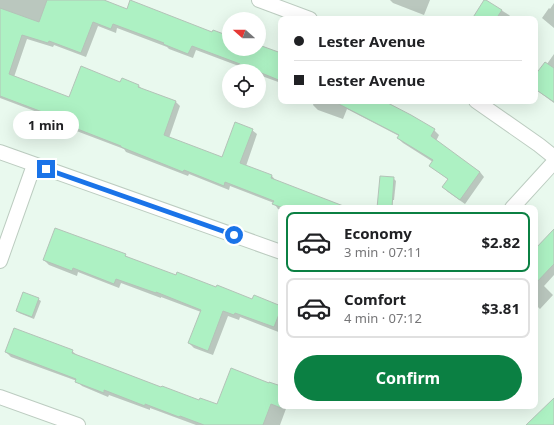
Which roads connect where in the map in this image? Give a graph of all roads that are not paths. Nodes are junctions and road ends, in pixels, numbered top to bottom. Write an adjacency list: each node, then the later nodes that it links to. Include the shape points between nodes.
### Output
1 (259, 0): 2 (street)
2 (302, 16)
3 (480, 104): 5 (street)
4 (0, 152): 7 (street)
5 (554, 156)
6 (554, 162): 8 (street)
7 (34, 165): 9 (street); 10 (street)
8 (515, 205)
9 (278, 251)
10 (0, 261)
11 (0, 397): 12 (street)
12 (78, 425)

